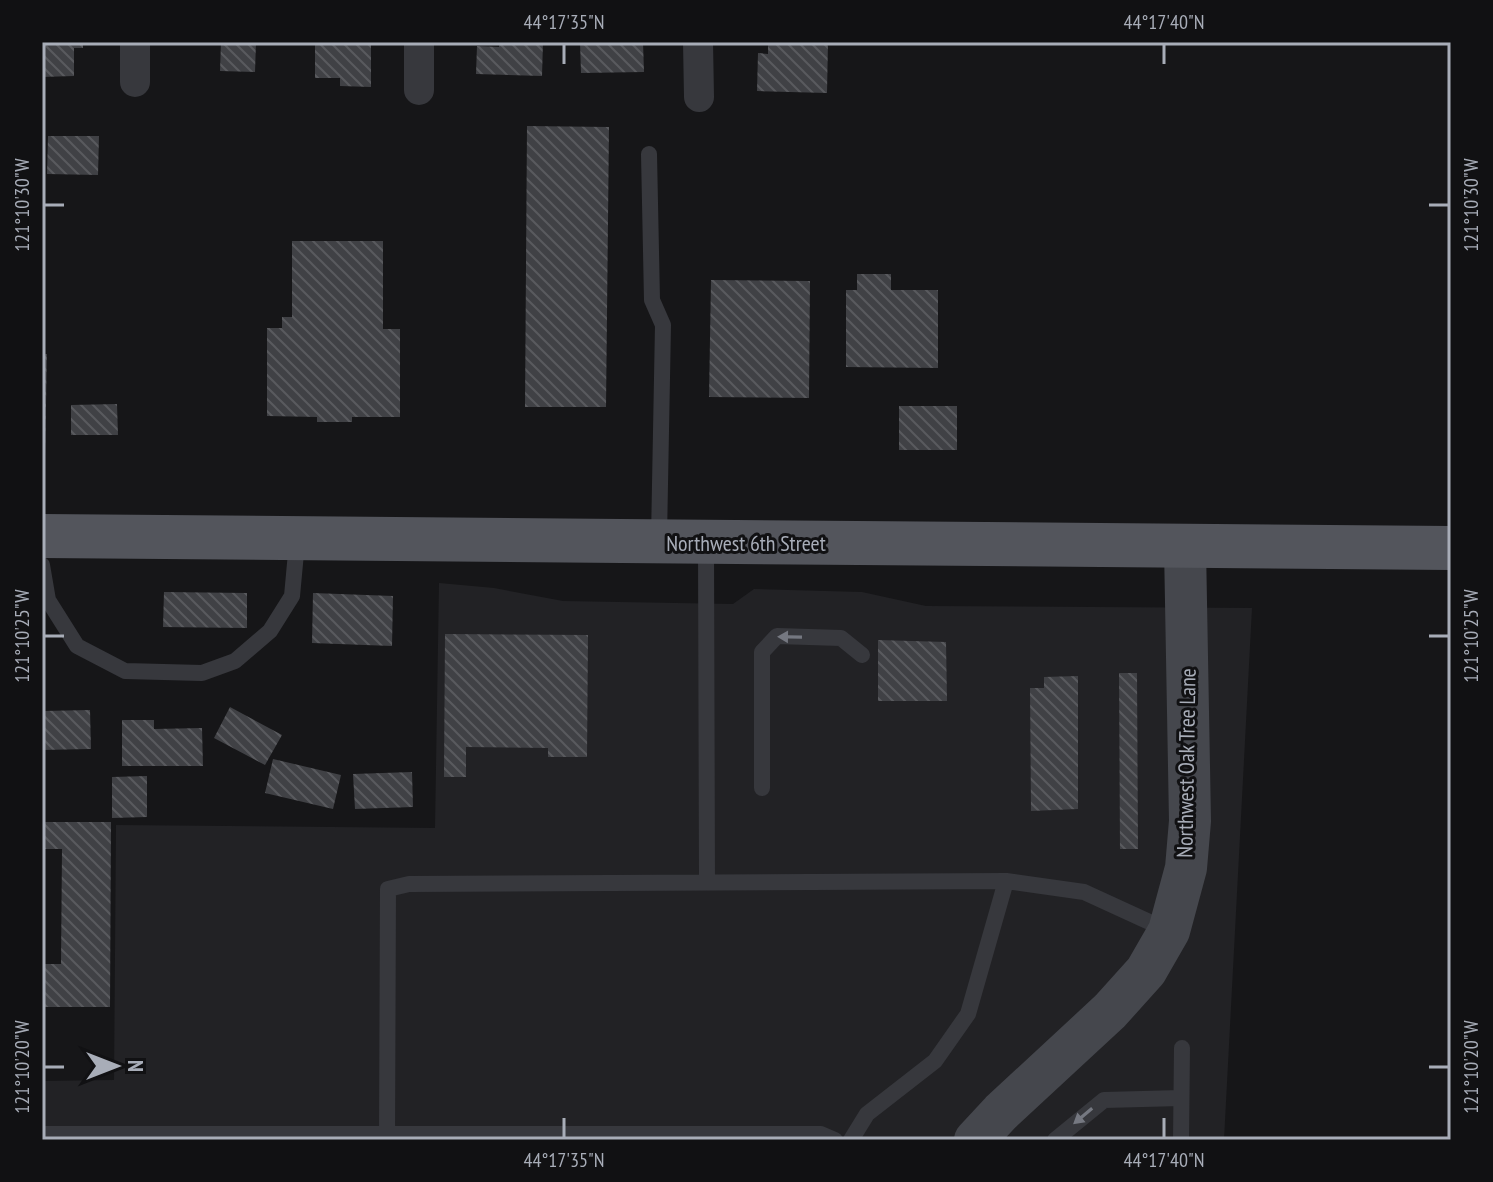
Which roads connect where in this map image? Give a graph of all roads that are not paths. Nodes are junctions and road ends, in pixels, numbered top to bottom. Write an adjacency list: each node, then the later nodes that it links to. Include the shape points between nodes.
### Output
1 (135, 42): 4 (street)
2 (419, 42): 5 (street)
3 (698, 42): 6 (street)
4 (135, 82)
5 (419, 90)
6 (699, 97)
7 (649, 154): 10 (lane, via 652,300 663,325)
8 (42, 536): 9 (main road, Northwest 6th Street)
9 (297, 539): 10 (main road, Northwest 6th Street); 14 (lane, via 292,596 270,631 235,661 202,673 125,671 77,646 48,600)
10 (659, 543): 11 (main road, Northwest 6th Street)
11 (706, 543): 12 (main road, Northwest 6th Street); 18 (lane)
12 (1185, 547): 13 (main road, Northwest 6th Street); 19 (street, Northwest Oak Tree Lane, via 1190,821 1186,868)
13 (1451, 548)
14 (42, 565)
15 (862, 655): 16 (lane, one-way to 16, via 841,638 777,636 762,652)
16 (762, 788)
17 (1006, 881): 18 (lane); 19 (lane, via 1084,892); 25 (lane, via 968,1014 935,1061 867,1114)
18 (707, 882): 23 (lane, via 409,884 388,889)
19 (1169, 931): 26 (street, Northwest Oak Tree Lane, via 1146,971 1110,1011)
20 (1182, 1048): 21 (lane)
21 (1181, 1098): 27 (lane, one-way to 27, via 1104,1100); 28 (lane)
22 (42, 1134): 23 (lane)
23 (387, 1136): 24 (lane, via 821,1134)
24 (835, 1140)
25 (851, 1140)
26 (975, 1140)
27 (1055, 1140)
28 (1181, 1140)

